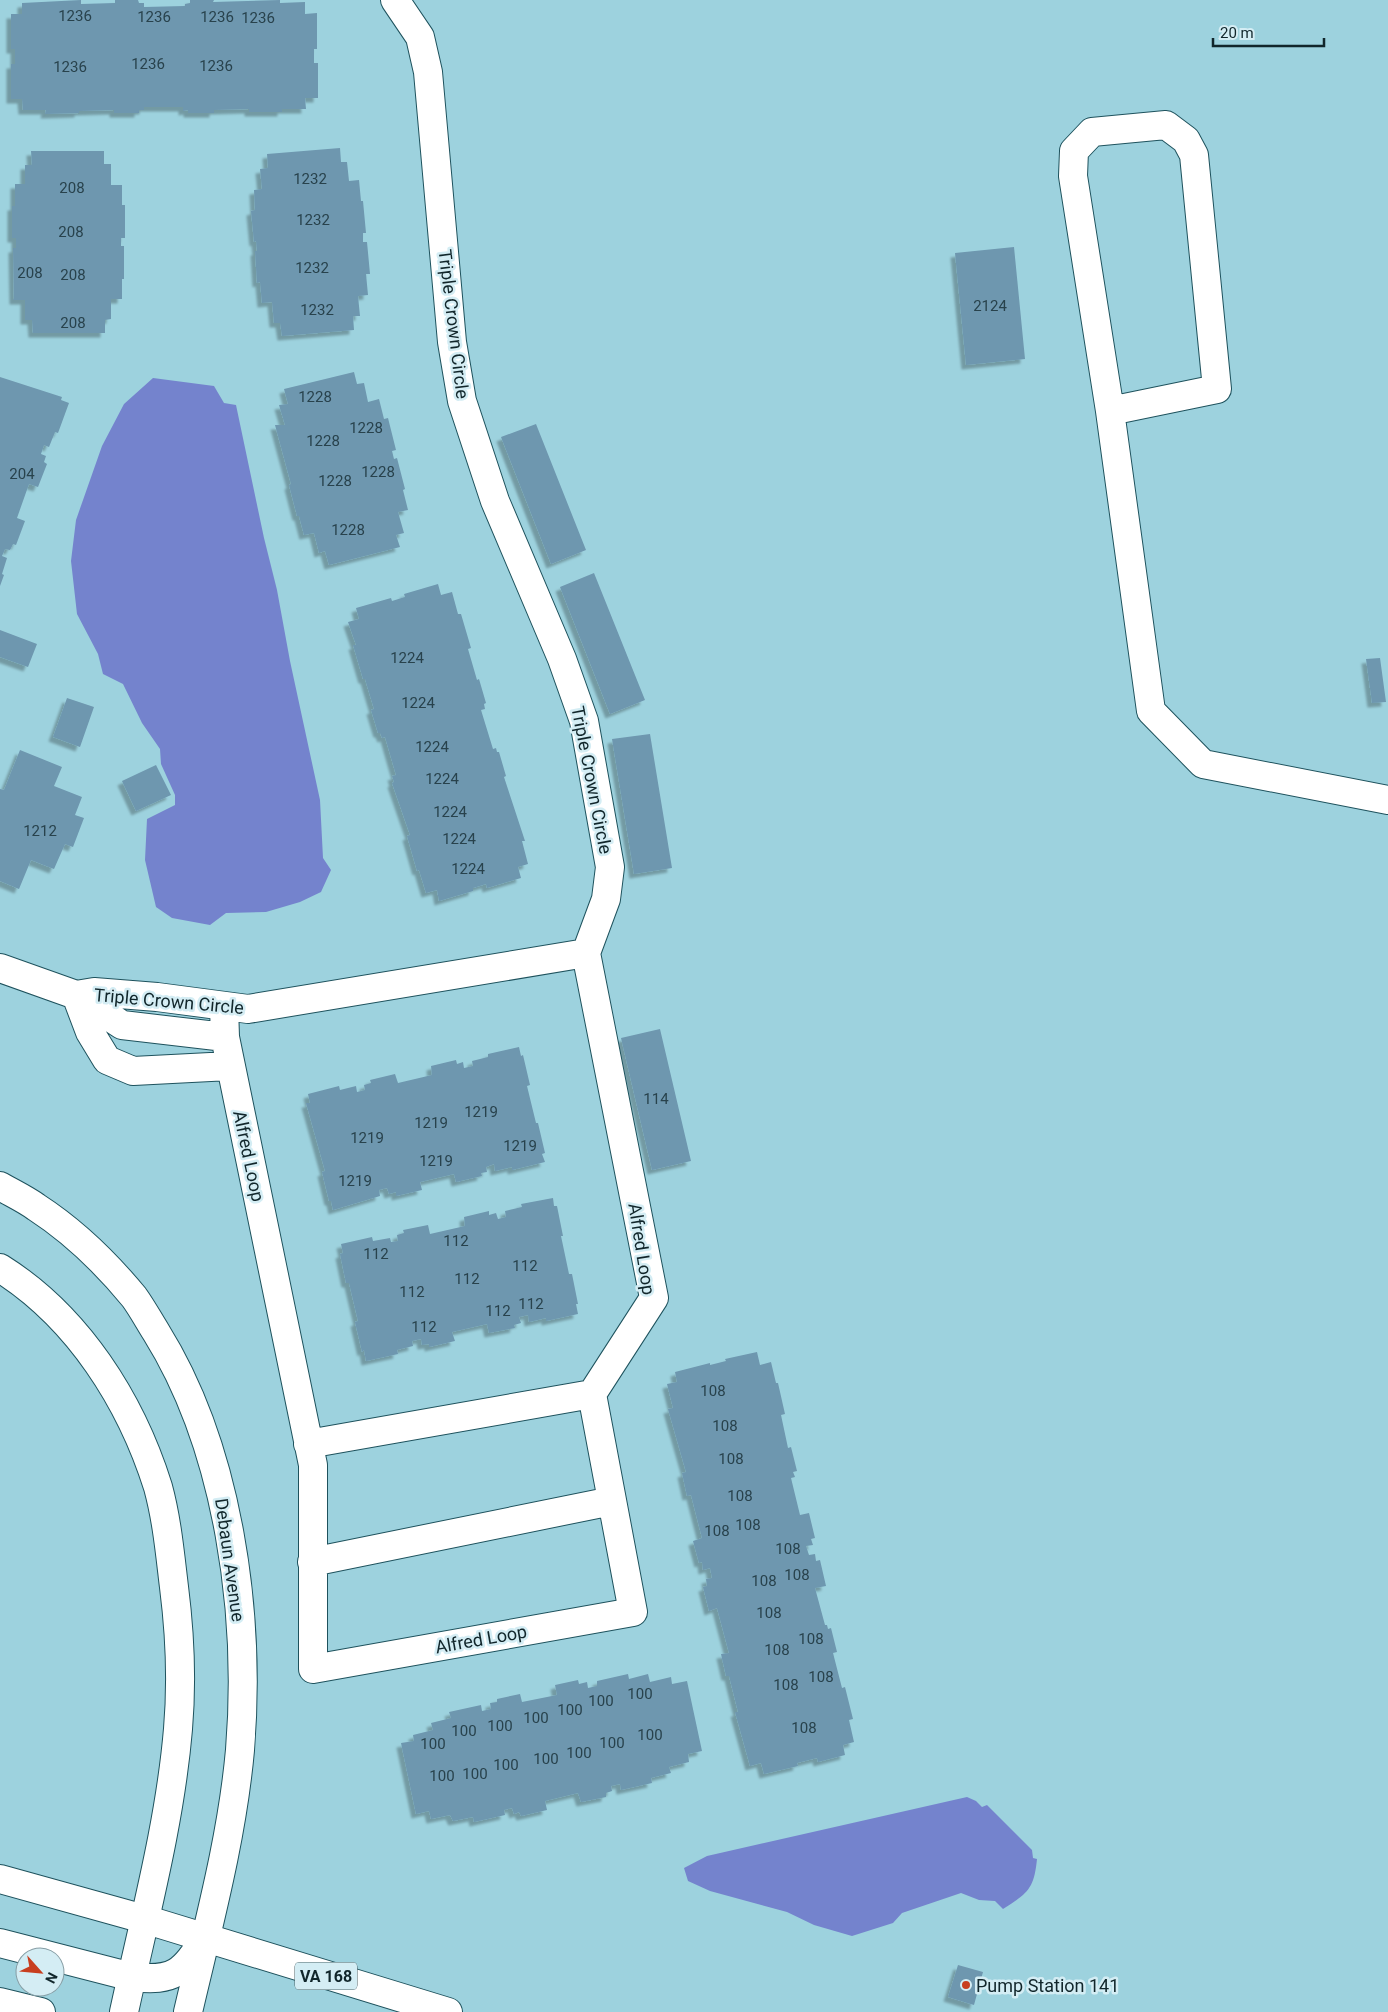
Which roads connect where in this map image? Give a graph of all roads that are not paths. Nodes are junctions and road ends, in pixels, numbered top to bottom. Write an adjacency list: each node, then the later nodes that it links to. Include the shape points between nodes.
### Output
1 (395, 0): 4 (street, Triple Crown Circle, via 420,37 428,72 452,342 462,400 495,500 584,721 610,867 606,899)
2 (1110, 411): 2 (street, via 1217,389 1194,155 1186,140 1166,125 1092,132 1074,152 1073,176); 3 (street, via 1151,710 1203,764)
3 (1388, 800)
4 (586, 952): 7 (street, Triple Crown Circle, via 248,1009); 12 (street, Alfred Loop, via 654,1298)
5 (0, 968): 6 (street, Triple Crown Circle)
6 (76, 995): 7 (street, Triple Crown Circle, via 103,993 157,997); 8 (street, Triple Crown Circle, via 122,1025); 9 (street, Triple Crown Circle, via 90,1032 107,1060 133,1071)
7 (224, 1006): 8 (street, Alfred Loop)
8 (225, 1037): 9 (street, Alfred Loop)
9 (230, 1066): 13 (street, Alfred Loop)
10 (0, 1186): 18 (street, Debaun Avenue, via 36,1207 89,1248 135,1298 170,1356 198,1417 219,1481 232,1547 239,1614 240,1750 231,1817)
11 (0, 1268): 17 (street, via 44,1301 104,1371 135,1426 158,1488 168,1536 180,1632 178,1729 165,1817)
12 (592, 1394): 13 (street); 14 (street, Alfred Loop)
13 (308, 1444): 15 (street, Alfred Loop, via 313,1465)
14 (612, 1501): 15 (street); 15 (street, Alfred Loop, via 633,1612 313,1669)
15 (312, 1562)
16 (0, 1878): 17 (street, VA 168)
17 (144, 1919): 18 (street, VA 168); 20 (street)
18 (205, 1938): 20 (street, via 189,1962 171,1976 154,1979); 24 (street, Debaun Avenue); 25 (street, VA 168)
19 (0, 1942): 20 (street)
20 (132, 1976): 23 (street)
21 (0, 2002): 22 (street)
22 (41, 2012)
23 (124, 2012)
24 (188, 2012)
25 (448, 2012)

